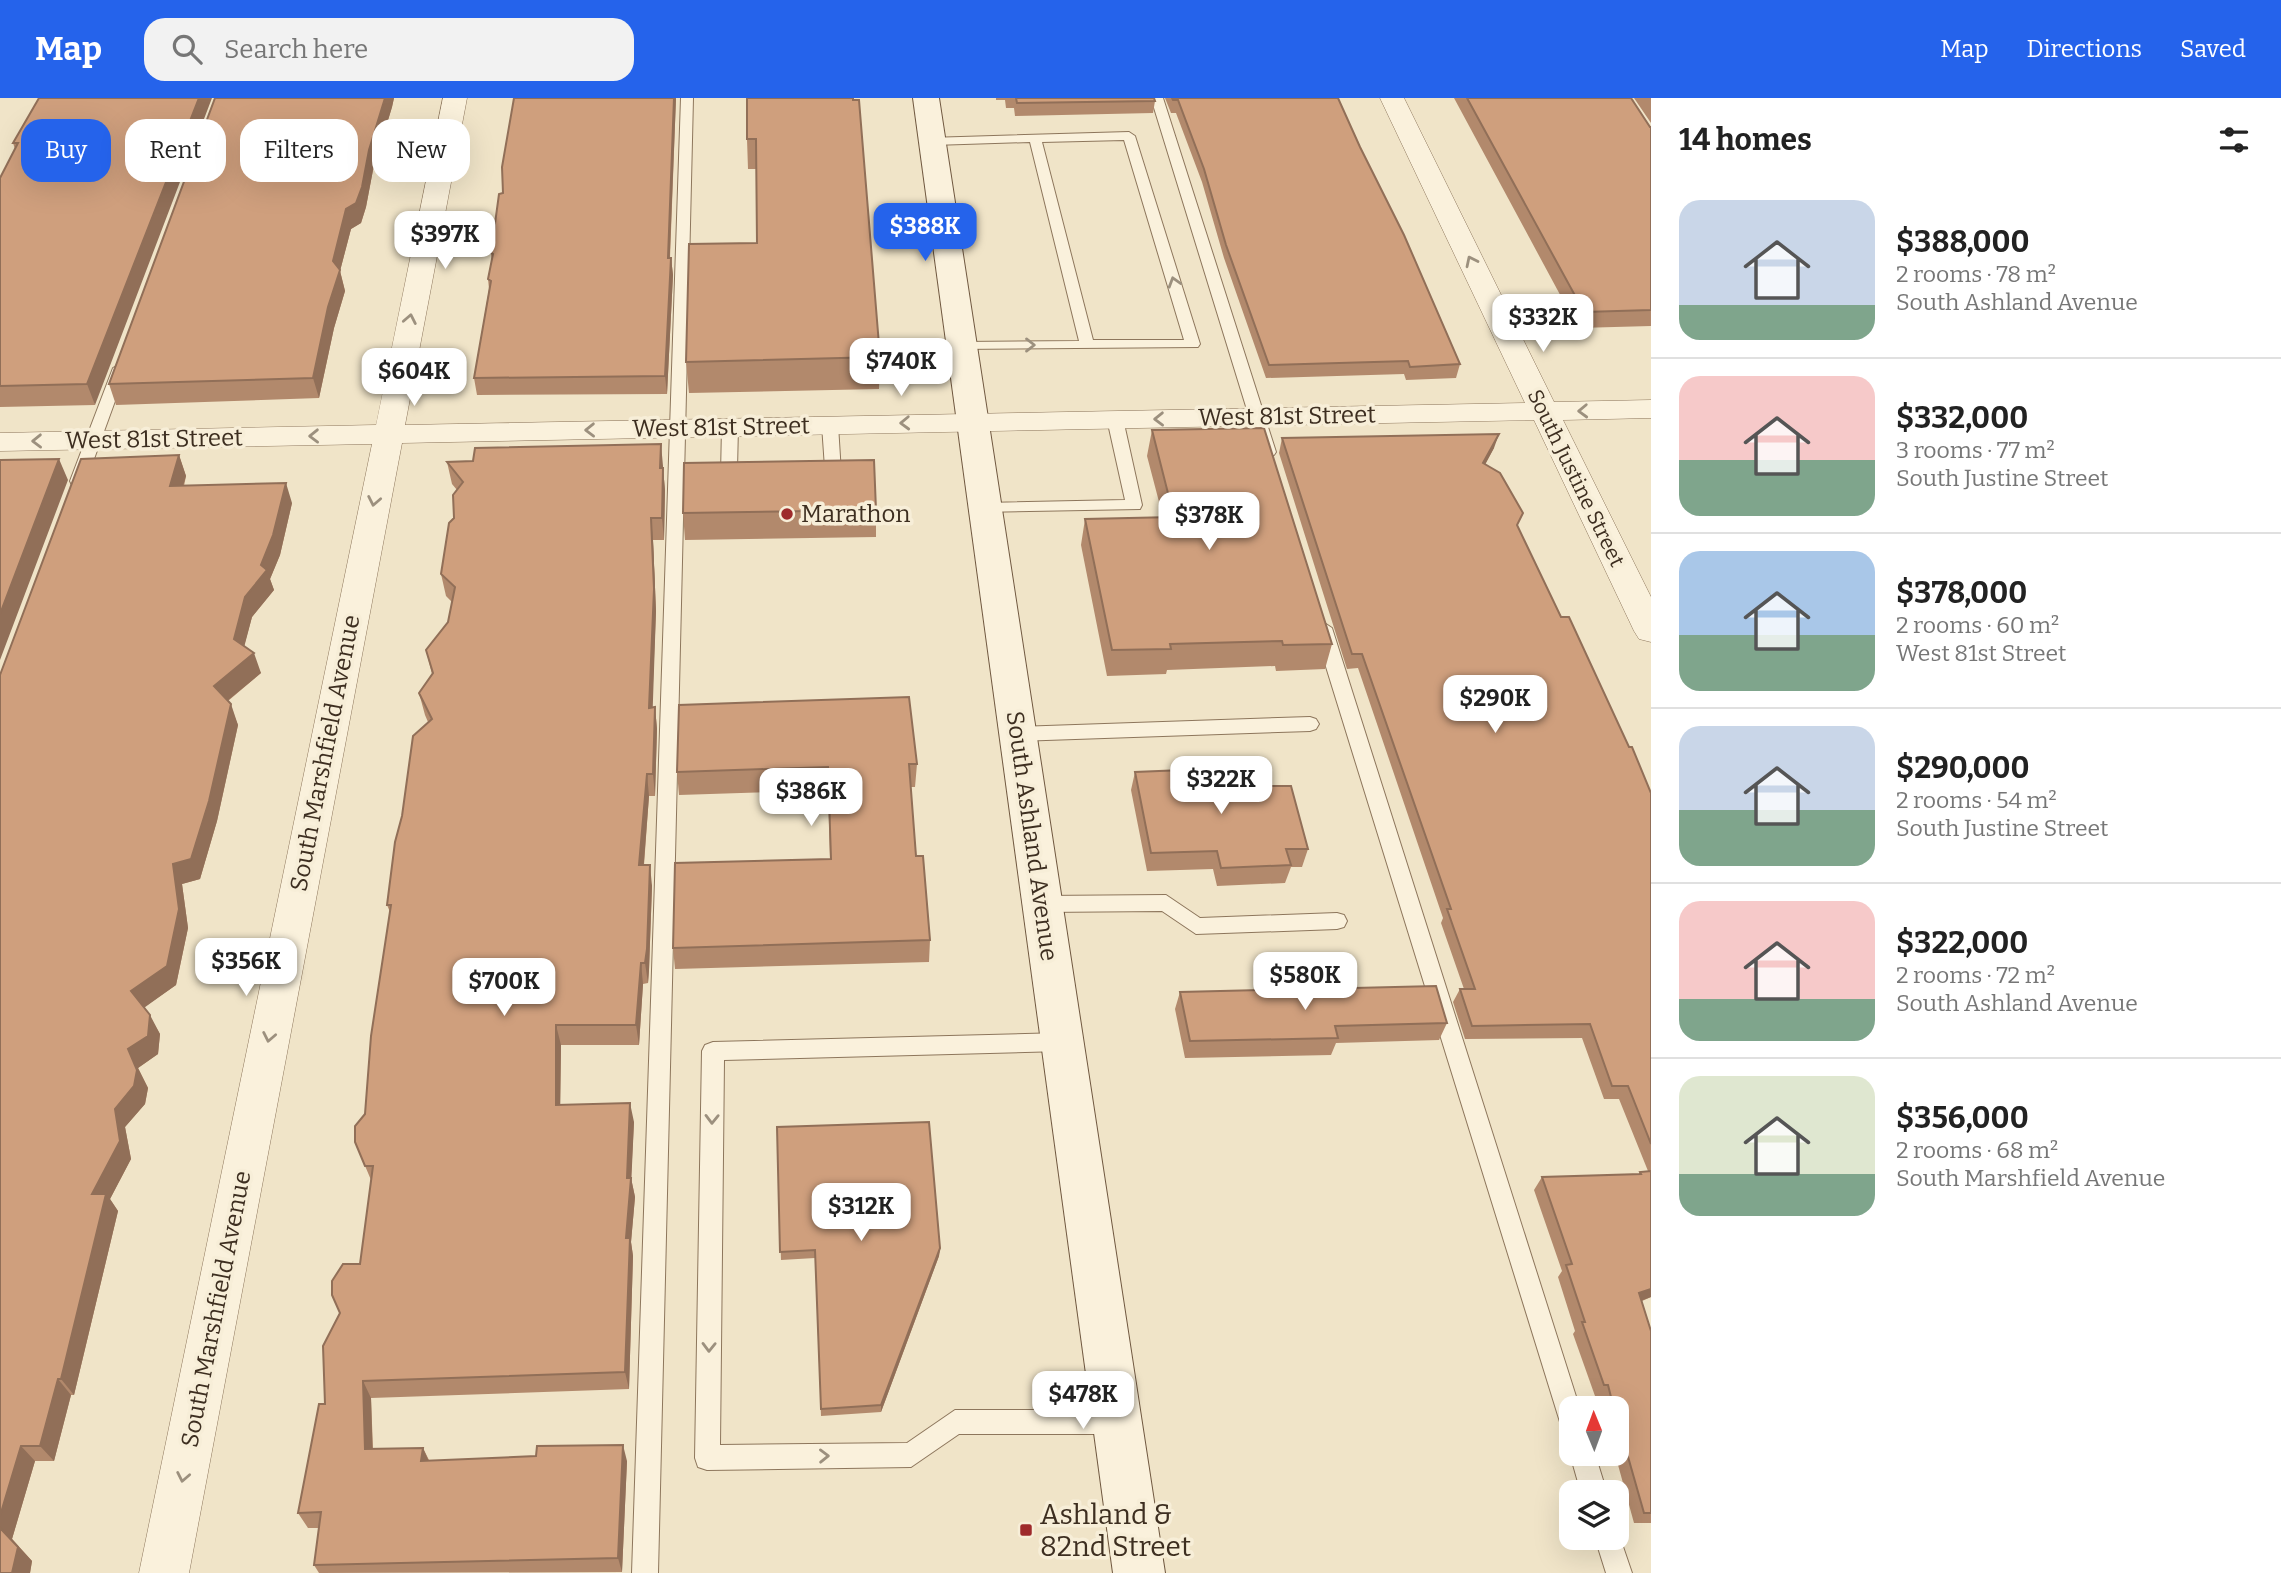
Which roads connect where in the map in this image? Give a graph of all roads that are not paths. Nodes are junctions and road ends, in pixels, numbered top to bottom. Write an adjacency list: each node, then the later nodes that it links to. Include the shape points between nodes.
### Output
1 (455, 98): 19 (street, South Marshfield Avenue, one-way to 1)
2 (687, 98): 18 (lane)
3 (926, 98): 7 (main road, South Ashland Avenue)
4 (1157, 98): 13 (lane)
5 (1392, 98): 12 (street, South Justine Street, one-way to 5)
6 (1035, 138): 7 (lane); 8 (lane); 8 (lane, one-way to 6, via 1193,344 1129,136)
7 (933, 141): 9 (main road, South Ashland Avenue)
8 (1087, 345): 9 (lane, one-way to 8)
9 (962, 346): 15 (main road, South Ashland Avenue)
10 (124, 358): 20 (lane)
11 (1651, 409): 12 (street, West 81st Street, one-way to 12)
12 (1544, 412): 13 (street, West 81st Street); 28 (street, South Justine Street)
13 (1258, 417): 14 (street, West 81st Street, one-way to 14); 22 (lane)
14 (1115, 419): 15 (street, West 81st Street); 26 (lane, via 1134,505)
15 (973, 421): 16 (street, West 81st Street, one-way to 16); 26 (main road, South Ashland Avenue)
16 (830, 425): 17 (street, West 81st Street); 24 (lane, via 833,473)
17 (730, 427): 18 (street, West 81st Street); 23 (lane, via 729,474)
18 (678, 428): 19 (street, West 81st Street, one-way to 19); 38 (lane)
19 (387, 434): 20 (street, West 81st Street, one-way to 20); 37 (street, South Marshfield Avenue, one-way to 37)
20 (93, 440): 21 (street, West 81st Street, one-way to 21); 25 (lane)
21 (0, 442)
22 (1275, 473)
23 (755, 474)
24 (807, 474)
25 (71, 499)
26 (985, 508): 30 (main road, South Ashland Avenue)
27 (1317, 607): 34 (lane)
28 (1651, 631)
29 (1310, 724): 30 (lane)
30 (1017, 734): 31 (main road, South Ashland Avenue)
31 (1042, 904): 32 (lane, via 1166,903 1196,926); 33 (main road, South Ashland Avenue)
32 (1337, 921)
33 (1062, 1042): 35 (main road, South Ashland Avenue); 35 (lane, one-way to 35, via 713,1051 707,1458 911,1455 955,1422)
34 (1564, 1396)
35 (1117, 1422): 39 (main road, South Ashland Avenue)
36 (1612, 1550): 40 (lane)
37 (164, 1573)
38 (645, 1573)
39 (1139, 1573)
40 (1619, 1573)

